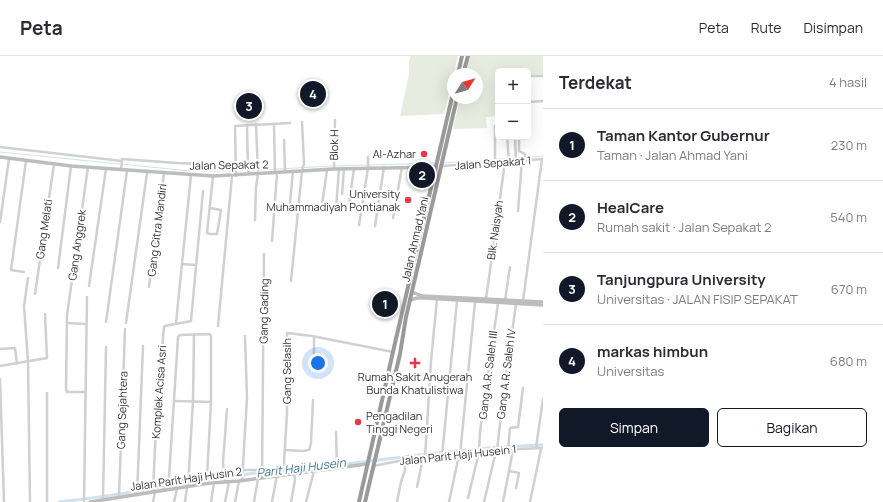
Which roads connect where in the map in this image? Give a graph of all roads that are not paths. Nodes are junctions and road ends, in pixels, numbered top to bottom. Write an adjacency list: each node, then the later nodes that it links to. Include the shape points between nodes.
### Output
1 (462, 56): 3 (highway)
2 (468, 56): 4 (highway)
3 (459, 68)
4 (465, 68)
5 (531, 76): 6 (street)
6 (543, 76)
7 (543, 101): 8 (street)
8 (531, 102)
9 (451, 104): 39 (highway, Jalan Ahmad Yani)
10 (456, 104): 35 (highway, Jalan Ahmad Yani)
11 (335, 120): 41 (street, Blok H)
12 (302, 122): 44 (street)
13 (290, 123): 15 (street)
14 (256, 124): 15 (street); 16 (street); 58 (street)
15 (274, 124): 53 (street)
16 (247, 125): 36 (street, via 235,126); 55 (street)
17 (494, 126): 32 (street)
18 (284, 140): 51 (street)
19 (507, 140): 27 (street)
20 (515, 140): 25 (street)
21 (519, 140): 28 (street, via 519,152 525,153)
22 (0, 147): 30 (street)
23 (368, 156): 37 (street)
24 (0, 158): 26 (street, Jalan Sepakat 2)
25 (516, 158): 27 (street, Jalan Sepakat 1); 28 (street, Jalan Sepakat 1)
26 (9, 159): 31 (street, Jalan Sepakat 2); 74 (street)
27 (509, 159): 33 (street, Jalan Sepakat 1)
28 (525, 159): 29 (street, Jalan Sepakat 1); 70 (street)
29 (543, 159): 97 (street)
30 (122, 160): 36 (street); 48 (street)
31 (26, 161): 34 (street, Jalan Sepakat 2); 83 (street, via 11,270)
32 (495, 161): 33 (street, Jalan Sepakat 1); 35 (street, Jalan Sepakat 1)
33 (505, 162): 92 (street, Blk. Naisyah)
34 (54, 164): 38 (street, Jalan Sepakat 2); 89 (street, Gang Melati)
35 (442, 164): 63 (highway, Jalan Ahmad Yani)
36 (236, 165): 59 (street)
37 (370, 165): 42 (street, Jalan Sepakat 2); 46 (street, Jalan Sepakat 2); 75 (street)
38 (71, 166): 40 (street, Jalan Sepakat 2); 81 (street)
39 (436, 166): 43 (street, Jalan Sepakat 2); 62 (highway, Jalan Ahmad Yani)
40 (88, 167): 47 (street, Jalan Sepakat 2); 105 (street, Gang Anggrek)
41 (334, 167): 49 (street, Jalan Sepakat 2); 50 (street, Jalan Sepakat 2)
42 (384, 167): 43 (street, Jalan Sepakat 2); 76 (street)
43 (402, 167): 72 (street)
44 (302, 168): 49 (street, Jalan Sepakat 2); 56 (street, Jalan Sepakat 2); 85 (street)
45 (344, 168): 46 (street, Jalan Sepakat 2); 50 (street, Jalan Sepakat 2); 65 (street)
46 (354, 168): 69 (street)
47 (106, 169): 48 (street, Jalan Sepakat 2); 86 (street)
48 (121, 169): 52 (street, Jalan Sepakat 2)
49 (327, 169): 71 (street)
50 (339, 169): 68 (street)
51 (285, 170): 53 (street, Jalan Sepakat 2); 56 (street, Jalan Sepakat 2)
52 (127, 171): 54 (street, Jalan Sepakat 2); 103 (street)
53 (275, 171): 58 (street, Jalan Sepakat 2); 77 (street)
54 (147, 172): 57 (street, Jalan Sepakat 2); 104 (street)
55 (249, 172): 58 (street, Jalan Sepakat 2); 59 (street, Jalan Sepakat 2)
56 (293, 172): 66 (street)
57 (164, 173): 60 (street, Jalan Sepakat 2); 87 (street, Gang Citra Mandiri)
58 (258, 173): 73 (street)
59 (235, 174): 61 (street, Jalan Sepakat 2); 108 (street)
60 (191, 175): 61 (street, Jalan Sepakat 2); 79 (street)
61 (213, 176): 67 (street)
62 (431, 188): 63 (highway); 116 (highway, Jalan Ahmad Yani)
63 (436, 189): 88 (highway, Jalan Ahmad Yani)
64 (204, 191): 80 (street)
65 (342, 194)
66 (290, 203)
67 (210, 208): 67 (street, via 221,211 217,234 207,233)
68 (336, 209)
69 (348, 210)
70 (518, 211)
71 (321, 212)
72 (393, 218)
73 (255, 220)
74 (0, 222)
75 (359, 225)
76 (375, 226)
77 (272, 241)
78 (264, 254): 155 (street, Gang Gading)
79 (182, 264): 80 (street); 106 (street)
80 (196, 265): 106 (street, via 191,322)
81 (58, 268)
82 (510, 268): 94 (street)
83 (24, 272)
84 (28, 278): 117 (street, via 24,306)
85 (291, 281)
86 (89, 286)
87 (149, 287)
88 (412, 292): 91 (street); 93 (highway, Jalan Ahmad Yani)
89 (35, 294)
90 (87, 297): 107 (street)
91 (435, 298): 92 (street); 93 (street); 95 (street); 143 (street)
92 (486, 299): 94 (street)
93 (410, 300): 122 (highway, Jalan Ahmad Yani)
94 (505, 300): 97 (street)
95 (457, 301): 96 (street); 142 (street)
96 (475, 302): 98 (street); 141 (street)
97 (523, 302): 99 (street)
98 (498, 303): 101 (street); 138 (street, Gang A.R. Saleh III)
99 (528, 303): 100 (street); 101 (street)
100 (543, 303)
101 (516, 304): 139 (street, Gang A.R. Saleh IV)
102 (45, 314): 117 (street, via 47,357)
103 (106, 322)
104 (126, 322)
105 (67, 323): 107 (street); 125 (street, Gang Anggrek, via 66,390)
106 (176, 323): 165 (street, Komplek Acisa Asri, via 164,327)
107 (86, 324): 125 (street)
108 (218, 326)
109 (125, 328): 167 (street, Gang Sejahtera)
110 (194, 334): 129 (street, via 178,337); 130 (street); 131 (street, via 211,336)
111 (245, 336): 149 (street, via 247,398)
112 (314, 337): 116 (street, Gang Selasih); 120 (street); 137 (street, Gang Selasih, via 288,332 286,334)
113 (143, 346): 166 (street)
114 (106, 347): 169 (street)
115 (0, 349): 118 (street, via 15,348)
116 (393, 352): 121 (highway, Jalan Ahmad Yani)
117 (28, 362): 118 (street); 172 (street)
118 (17, 364): 119 (street)
119 (0, 366)
120 (314, 369)
121 (388, 374): 122 (highway); 145 (highway, Jalan Ahmad Yani)
122 (395, 376): 146 (highway, Jalan Ahmad Yani)
123 (0, 379): 171 (street)
124 (522, 388): 136 (street, via 518,427 510,428)
125 (85, 392): 174 (street)
126 (47, 393): 173 (street)
127 (543, 399): 134 (street)
128 (313, 400): 137 (street, via 309,450)
129 (175, 401): 130 (street); 158 (street, via 169,480)
130 (193, 401): 131 (street); 158 (street)
131 (211, 402): 158 (street, via 207,477)
132 (228, 409): 159 (street, via 223,462)
133 (336, 432): 148 (street)
134 (536, 447): 135 (street, Jalan Parit Haji Husein 1); 140 (street, Jalan Parit Haji Husein 1)
135 (542, 448): 192 (street)
136 (508, 449): 139 (street, Jalan Parit Haji Husein 1); 140 (street, Jalan Parit Haji Husein 1)
137 (285, 450): 153 (street, Gang Selasih)
138 (479, 450): 139 (street, Jalan Parit Haji Husein 1); 141 (street, Jalan Parit Haji Husein 1); 168 (street, Gang A.R. Saleh III)
139 (497, 450): 190 (street, Gang A.R. Saleh IV)
140 (513, 450): 152 (street)
141 (460, 453): 142 (street, Jalan Parit Haji Husein 1); 189 (street)
142 (442, 454): 143 (street, Jalan Parit Haji Husein 1)
143 (424, 458): 144 (street, Jalan Parit Haji Husein 1); 162 (street)
144 (405, 460): 146 (street, Jalan Parit Haji Husein 1); 188 (street, via 406,470)
145 (368, 462): 147 (street, Jalan Parit Haji Husin 2); 150 (highway, Jalan Ahmad Yani)
146 (374, 462): 187 (highway, Jalan Ahmad Yani)
147 (357, 466): 148 (street, Jalan Parit Haji Husin 2); 150 (street)
148 (337, 468): 151 (street, Jalan Parit Haji Husin 2)
149 (242, 470): 155 (street); 157 (street)
150 (366, 470): 186 (highway, Jalan Ahmad Yani)
151 (314, 471): 154 (street, Jalan Parit Haji Husin 2); 185 (street)
152 (509, 471): 163 (street, via 519,473); 191 (street)
153 (285, 473): 154 (street, Jalan Parit Haji Husin 2); 156 (street, Jalan Parit Haji Husin 2)
154 (294, 473): 184 (street)
155 (261, 475): 156 (street, Jalan Parit Haji Husin 2); 157 (street, Jalan Parit Haji Husin 2); 182 (street, Gang Gading)
156 (277, 475): 183 (street)
157 (241, 479): 159 (street, Jalan Parit Haji Husin 2); 181 (street)
158 (188, 481): 161 (street)
159 (227, 481): 160 (street, Jalan Parit Haji Husin 2); 180 (street)
160 (214, 483): 161 (street, Jalan Parit Haji Husin 2); 179 (street)
161 (188, 487): 164 (street, Jalan Parit Haji Husin 2); 178 (street)
162 (417, 487)
163 (516, 488)
164 (177, 489): 165 (street, Jalan Parit Haji Husin 2); 177 (street)
165 (153, 492): 166 (street, Jalan Parit Haji Husin 2); 176 (street)
166 (137, 494): 167 (street, Jalan Parit Haji Husin 2)
167 (119, 497): 170 (street, Jalan Parit Haji Husin 2)
168 (468, 498)
169 (103, 500): 170 (street, Jalan Parit Haji Husin 2); 175 (street, Jalan Parit Haji Husin 2)
170 (108, 501)
171 (4, 502)
172 (30, 502)
173 (47, 502)
174 (84, 502)
175 (90, 502)
176 (153, 502)
177 (174, 502)
178 (185, 502)
179 (211, 502)
180 (225, 502)
181 (235, 502)
182 (254, 502)
183 (272, 502)
184 (291, 502)
185 (306, 502)
186 (359, 502)
187 (365, 502)
188 (397, 502)
189 (449, 502)
190 (484, 502)
191 (503, 502)
192 (530, 502)

